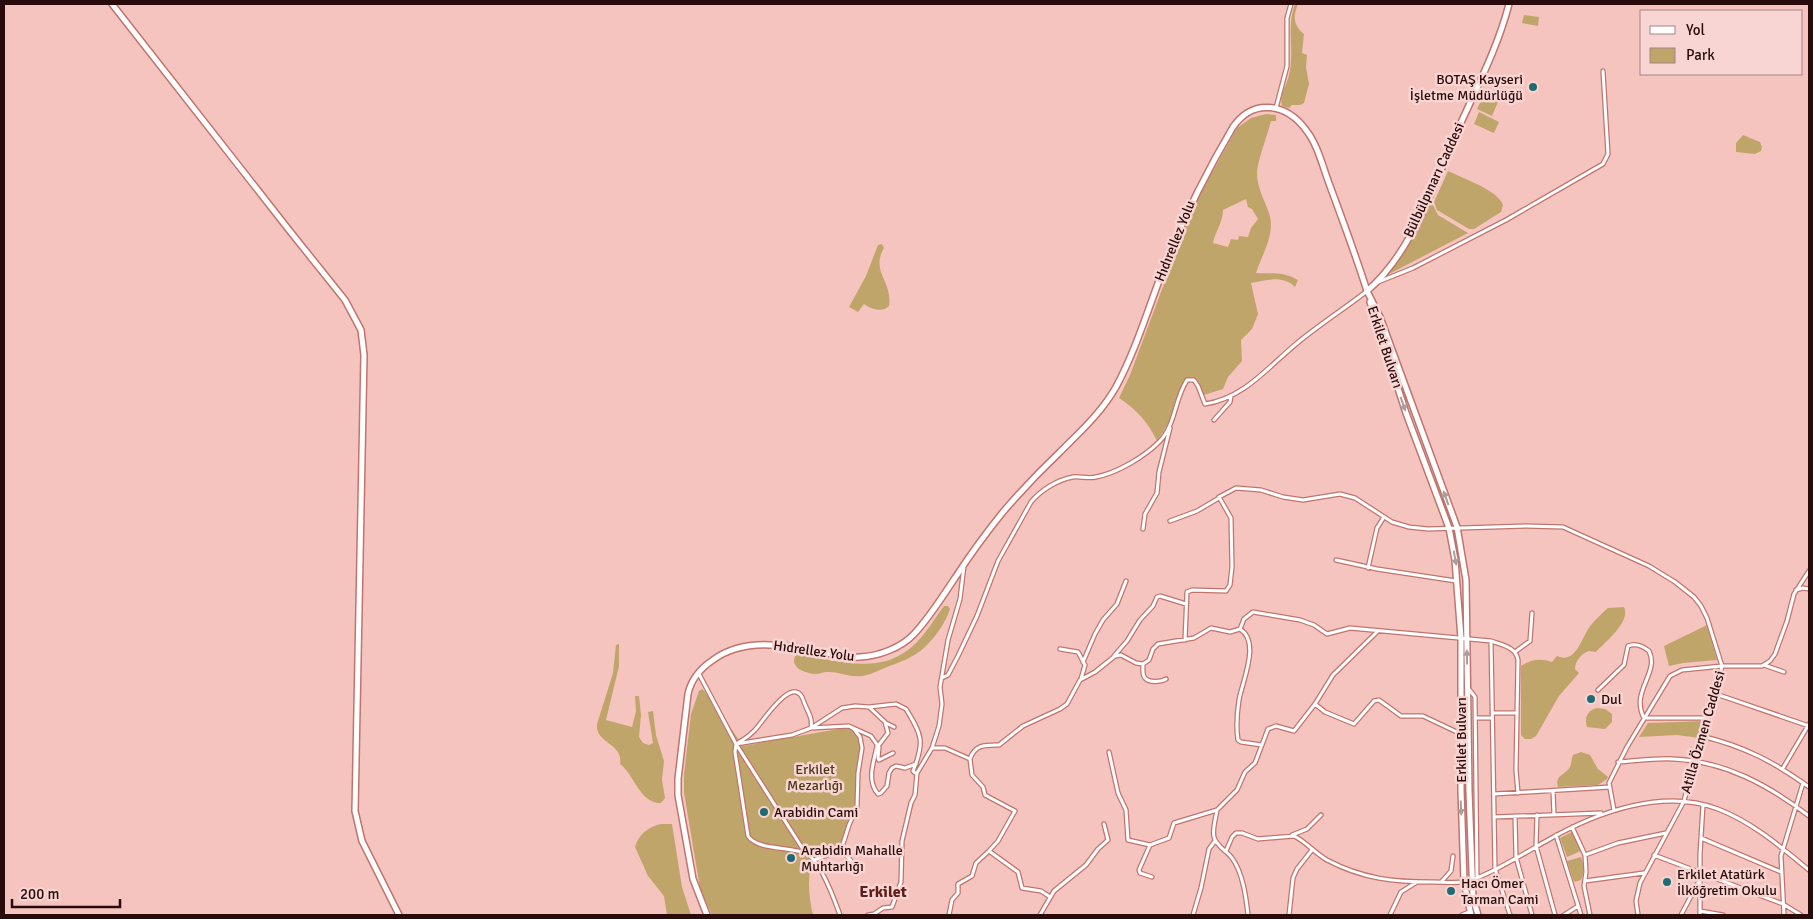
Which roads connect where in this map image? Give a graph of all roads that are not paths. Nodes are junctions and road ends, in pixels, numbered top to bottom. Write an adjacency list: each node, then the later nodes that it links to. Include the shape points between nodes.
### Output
1 (112, 4): 132 (street, via 341,294 361,330 364,350 355,811 362,841)
2 (1291, 4): 5 (street, via 1287,18 1287,66)
3 (1509, 4): 6 (street, Bülbülpınarı Caddesi, via 1493,49 1422,212)
4 (1603, 71): 6 (street, via 1608,154 1603,164 1506,220 1413,268)
5 (1276, 108): 7 (street, via 1290,114 1311,137); 18 (street, Hıdırellez Yolu, via 1257,108 1242,116 1212,161 1183,220 1125,368 1104,406 1010,504)
6 (1378, 282): 7 (street, Bülbülpınarı Caddesi)
7 (1367, 291): 8 (street, via 1306,336 1252,383); 14 (street, Erkilet Bulvarı, one-way to 7, via 1380,317); 15 (street, Erkilet Bulvarı, one-way to 15)
8 (1231, 396): 9 (street, via 1230,402); 10 (street, via 1205,404 1194,380 1188,379 1180,392)
9 (1214, 420)
10 (1170, 425): 16 (street, via 1157,493 1144,514); 42 (street, via 1158,443 1131,464 1095,477 1066,479 1050,486 1034,499 998,561 958,656 948,675)
11 (1219, 497): 12 (street, Atilla Özmen Caddesi, via 1236,488 1262,490 1303,500 1340,494 1355,498); 13 (street, Atilla Özmen Caddesi, via 1197,511); 25 (street, via 1231,518 1230,585 1226,591 1189,591)
12 (1384, 517): 15 (street, Atilla Özmen Caddesi, via 1409,527); 19 (street, via 1377,528)
13 (1170, 521)
14 (1457, 527): 15 (street, Atilla Özmen Caddesi); 30 (street, Erkilet Bulvarı, via 1466,580); 39 (street, Atilla Özmen Caddesi, via 1559,526 1649,566 1699,602 1709,622)
15 (1448, 528): 22 (street, Erkilet Bulvarı, one-way to 22)
16 (1143, 529)
17 (1336, 560): 19 (street)
18 (965, 563): 41 (street, Hıdrellez Yolu, via 920,627 891,649 852,658 784,645 755,645 725,653 711,661); 42 (street)
19 (1368, 568): 22 (street)
20 (1809, 571): 24 (street)
21 (1126, 581): 36 (street, via 1117,604 1103,620)
22 (1458, 582): 29 (street, Erkilet Bulvarı)
23 (1809, 589): 24 (street)
24 (1796, 590): 38 (street, via 1774,656)
25 (1186, 604): 31 (street); 35 (street, via 1157,596 1153,606)
26 (1532, 612): 34 (street, via 1530,641)
27 (1240, 629): 28 (street, via 1244,619 1253,612 1300,620 1327,634 1350,628); 31 (street, via 1230,632 1210,628 1196,638); 64 (street, via 1248,639 1250,653 1239,699 1238,740)
28 (1377, 631): 29 (street); 48 (street, via 1337,670)
29 (1461, 638): 30 (street); 61 (street, Erkilet Bulvarı)
30 (1467, 638): 32 (street); 45 (street, Erkilet Bulvarı, one-way to 30)
31 (1185, 640): 37 (street, via 1158,644)
32 (1491, 640): 34 (street); 50 (street)
33 (1060, 649): 36 (street, via 1078,652)
34 (1515, 652): 51 (street, via 1518,660)
35 (1113, 657): 37 (street, via 1121,655 1136,664); 44 (street)
36 (1083, 662): 44 (street)
37 (1143, 664): 43 (street, via 1145,679 1159,682)
38 (1764, 665): 39 (street); 40 (street)
39 (1722, 666): 47 (street, Atilla Özmen Caddesi); 54 (street, via 1674,672)
40 (1784, 672)
41 (699, 674): 63 (street); 133 (street, Hıdrellez Yolu, via 688,694 677,790 693,879)
42 (942, 678): 66 (street, via 941,714)
43 (1166, 679)
44 (1080, 680): 69 (street, via 1060,709 1023,726 999,745 979,746)
45 (1467, 688): 52 (street, via 1475,697); 120 (street, Erkilet Bulvarı, via 1468,791)
46 (1598, 690): 54 (street, via 1624,665 1628,646 1644,647 1650,652 1652,662 1641,695)
47 (1716, 694): 55 (street, Atilla Özmen Caddesi); 57 (street)
48 (1315, 704): 61 (street, via 1325,712 1354,724 1374,701 1379,700 1401,716 1423,716); 64 (street, via 1294,732 1272,727 1268,729)
49 (869, 707): 56 (street); 60 (street, via 842,708); 72 (street, via 896,704 906,709 920,740)
50 (1492, 713): 51 (street); 53 (street)
51 (1517, 713): 79 (street)
52 (1475, 718): 53 (street); 120 (street)
53 (1492, 718): 80 (street)
54 (1644, 718): 55 (street); 71 (street)
55 (1708, 718): 62 (street, Atilla Özmen Caddesi)
56 (884, 722): 59 (street); 65 (street, via 888,733)
57 (1809, 725): 73 (street)
58 (851, 727): 60 (street); 65 (street, via 871,736); 103 (street, via 860,737 862,748 857,807)
59 (894, 727)
60 (811, 728): 63 (street, via 792,735); 63 (street, via 803,697 793,692 776,703 755,730)
61 (1461, 734): 125 (street, Erkilet Bulvarı, one-way to 125)
62 (1701, 736): 70 (street, Atilla Özmen Caddesi); 73 (street, via 1744,748)
63 (736, 744): 107 (street); 107 (street, via 749,838 757,843)
64 (1262, 745): 84 (street, via 1254,763 1244,772 1237,790)
65 (878, 746): 68 (street, via 879,760); 72 (street, via 871,776 878,794 887,786 892,768)
66 (932, 748): 69 (street, via 945,748); 74 (street)
67 (1109, 752): 100 (street, via 1118,793 1126,810 1128,840)
68 (893, 753)
69 (970, 759): 105 (street, via 972,775 983,787 985,795 1015,811)
70 (1694, 760): 71 (street); 81 (street, Atilla Özmen Caddesi); 83 (street, via 1746,776)
71 (1618, 762): 76 (street)
72 (916, 764): 74 (street, via 913,771)
73 (1783, 768): 75 (street)
74 (917, 773): 135 (street, via 902,840 901,882 890,908)
75 (1803, 783): 77 (street); 83 (street)
76 (1610, 787): 78 (street); 85 (street)
77 (1809, 787)
78 (1553, 790): 79 (street); 89 (street)
79 (1518, 793): 80 (street)
80 (1494, 794): 92 (street)
81 (1684, 801): 82 (street); 85 (street); 95 (street, Atilla Özmen Caddesi)
82 (1703, 805): 98 (street); 102 (street, via 1736,818)
83 (1796, 806): 91 (street); 102 (street)
84 (1217, 810): 99 (street, via 1213,832); 100 (street, via 1174,823 1169,838)
85 (1614, 810): 86 (street)
86 (1605, 813): 89 (street); 94 (street)
87 (1321, 815): 96 (street, via 1308,829)
88 (1537, 815): 89 (street); 90 (street); 101 (street)
89 (1554, 815)
90 (1515, 816): 92 (street); 111 (street)
91 (1809, 816)
92 (1494, 817): 114 (street)
93 (1104, 824): 126 (street, via 1108,840)
94 (1572, 826): 97 (street); 108 (street)
95 (1666, 832): 108 (street, via 1618,843); 109 (street, Atilla Özmen Caddesi)
96 (1292, 835): 104 (street); 106 (street, via 1258,839 1236,833)
97 (1556, 835): 101 (street); 129 (street)
98 (1701, 838): 116 (street); 117 (street)
99 (1216, 841): 106 (street); 138 (street, via 1208,851)
100 (1150, 845): 119 (street, via 1139,870)
101 (1536, 846): 111 (street); 146 (street)
102 (1783, 849): 115 (street); 117 (street)
103 (841, 850): 112 (street); 113 (street)
104 (1312, 850): 123 (street, via 1333,863 1364,875 1390,881); 140 (street, via 1292,878)
105 (989, 851): 126 (street, via 1018,872 1022,888 1041,890); 136 (street, via 976,863 972,876 958,884 958,895 952,900)
106 (1226, 851): 139 (street, via 1235,862 1241,879)
107 (806, 854): 112 (street)
108 (1585, 855): 122 (street)
109 (1654, 855): 116 (street); 118 (street, Atilla Özmen Caddesi)
110 (1453, 856): 124 (street, via 1451,871)
111 (1516, 857): 114 (street); 145 (street)
112 (814, 860): 134 (street)
113 (854, 864)
114 (1495, 869): 120 (street); 144 (street)
115 (1809, 870)
116 (1700, 872): 121 (street); 127 (street)
117 (1781, 872): 127 (street)
118 (1644, 873): 122 (street); 150 (street, Atilla Özmen Caddesi, via 1636,896)
119 (1152, 878)
120 (1475, 878): 125 (street); 143 (street, Erkilet Bulvarı, via 1474,898)
121 (1700, 880): 131 (street); 151 (street)
122 (1585, 881): 128 (street)
123 (1418, 882): 124 (street); 141 (street, via 1402,892)
124 (1441, 882): 125 (street)
125 (1464, 882): 130 (street, Erkilet Bulvarı)
126 (1050, 897): 137 (street)
127 (1783, 904): 153 (street); 154 (street)
128 (1588, 907): 129 (street); 149 (street)
129 (1579, 908): 147 (street); 148 (street)
130 (1470, 913): 142 (street)
131 (1700, 913): 152 (street)
132 (400, 915)
133 (706, 915)
134 (840, 915)
135 (868, 915)
136 (948, 915)
137 (1040, 915)
138 (1192, 915)
139 (1248, 915)
140 (1288, 915)
141 (1390, 915)
142 (1461, 915)
143 (1478, 915)
144 (1510, 915)
145 (1532, 915)
146 (1555, 915)
147 (1564, 915)
148 (1581, 915)
149 (1590, 915)
150 (1636, 915)
151 (1681, 915)
152 (1723, 915)
153 (1784, 915)
154 (1800, 915)

